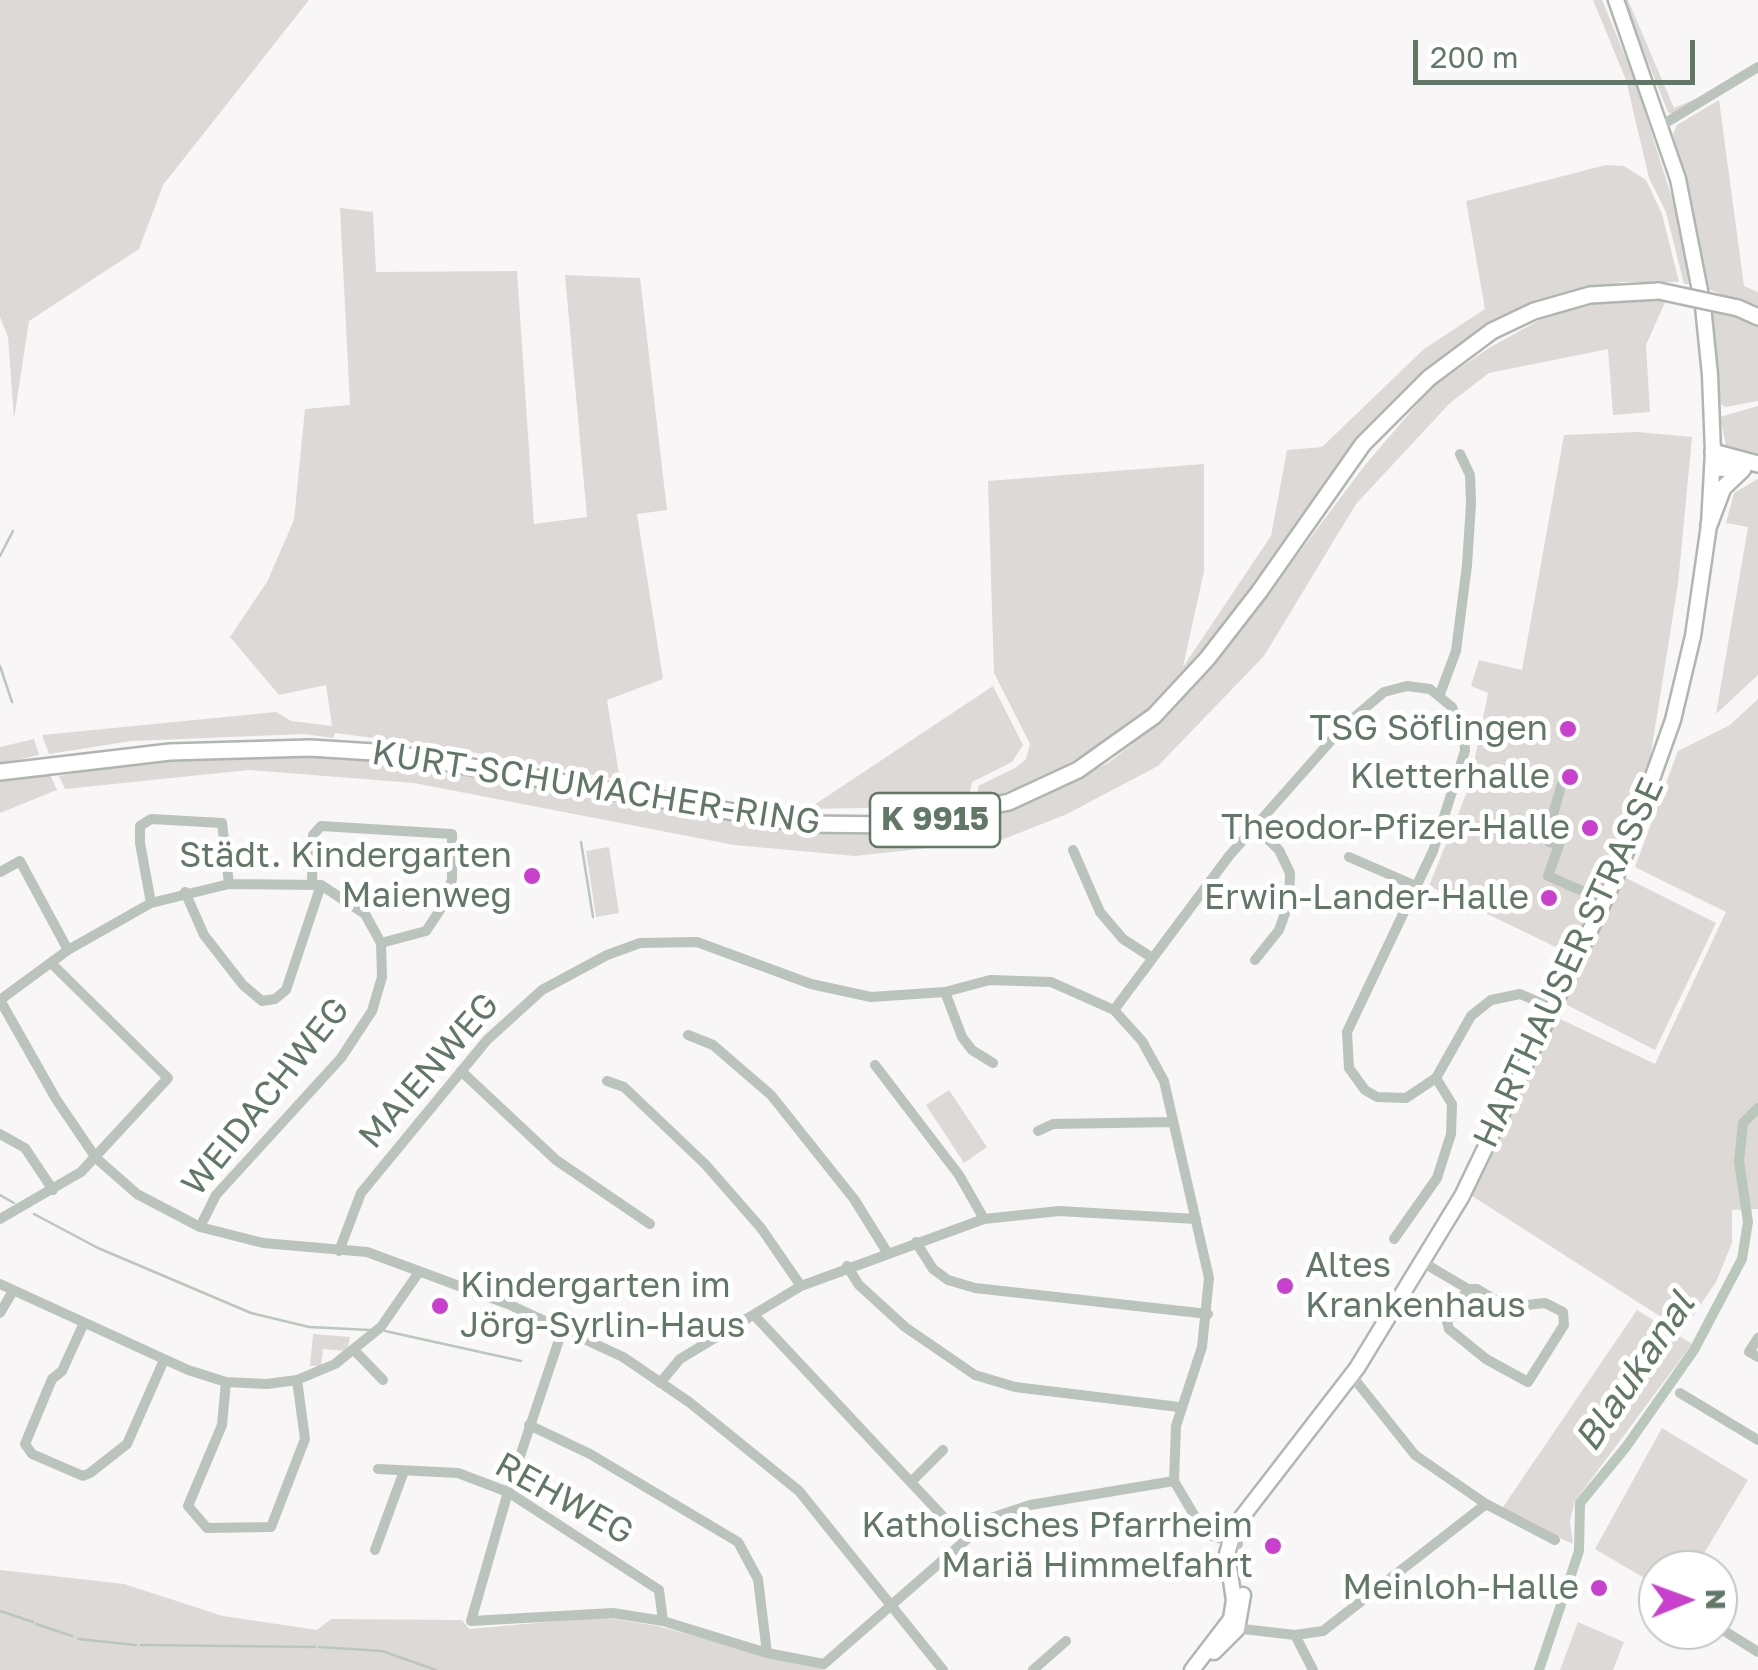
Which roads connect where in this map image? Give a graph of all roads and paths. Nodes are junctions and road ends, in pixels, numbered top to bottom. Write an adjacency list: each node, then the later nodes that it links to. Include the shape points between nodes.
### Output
1 (1616, 0): 3 (street, HARTHAUSER STRASSE)
2 (1758, 67): 3 (street)
3 (1662, 125): 6 (street, HARTHAUSER STRASSE, via 1703,306)
4 (1758, 317): 10 (main road, KURT-SCHUMACHER-RING / K 9915, bridge, via 1659,291 1590,294 1492,331 1429,378 1363,444 1249,606 1154,716 1078,770 1009,802 898,825 804,824 390,753 310,748 170,752)
5 (1460, 454): 9 (street, via 1472,504 1467,565 1456,651)
6 (1713, 460): 7 (main road); 8 (street, HARTHAUSER STRASSE)
7 (1752, 467): 8 (main road, via 1723,488)
8 (1709, 525): 29 (street, HARTHAUSER STRASSE, via 1666,746 1621,866)
9 (1440, 694): 12 (street, via 1407,686 1371,701); 18 (street, via 1459,718 1465,751)
10 (0, 772)
11 (1562, 783): 20 (street, via 1548,832 1549,842 1559,844 1548,876)
12 (1256, 828): 24 (street); 25 (street, via 1286,862 1290,902)
13 (1074, 850): 24 (street, via 1100,912 1123,939)
14 (1349, 857): 18 (street)
15 (0, 872): 23 (street, via 20,861)
16 (229, 884): 17 (street); 19 (street); 21 (street, via 222,823 151,819 140,826)
17 (316, 884): 19 (street, WEIDACHWEG, via 286,990 262,1000 204,936); 22 (street, via 364,914); 22 (street, WEIDACHWEG, via 313,835 321,826 452,834 446,901 426,931)
18 (1416, 886): 35 (street, via 1347,1032 1345,1055 1356,1081 1377,1097 1406,1098)
19 (185, 892): 21 (street)
20 (1587, 893)
21 (151, 903): 23 (street)
22 (381, 942): 46 (street, WEIDACHWEG, via 382,978 372,1011 341,1058 216,1194)
23 (68, 950): 26 (street)
24 (1151, 957): 30 (street)
25 (1256, 960)
26 (51, 963): 28 (street); 40 (street, via 168,1078)
27 (945, 992): 30 (street, MAIENWEG, via 1023,978 1082,992); 32 (street, via 962,1037); 34 (street, MAIENWEG, via 871,997 822,987 698,942 640,943 542,990)
28 (0, 1000): 40 (street)
29 (1553, 1008): 35 (street, via 1520,994 1491,1000 1471,1016); 51 (street, HARTHAUSER STRASSE)
30 (1114, 1010): 37 (street, MAIENWEG, via 1155,1059)
31 (688, 1035): 50 (street, via 714,1045 771,1095)
32 (994, 1063)
33 (875, 1065): 43 (street)
34 (461, 1071): 45 (street, via 556,1160); 49 (street, MAIENWEG, via 360,1193)
35 (1436, 1078): 47 (street, via 1452,1104 1452,1134 1437,1178)
36 (607, 1081): 55 (street, via 624,1087 705,1164)
37 (1173, 1122): 38 (street, via 1054,1124); 44 (street, MAIENWEG)
38 (1038, 1130)
39 (0, 1134): 41 (street, via 25,1148)
40 (96, 1158): 41 (street); 46 (street, via 137,1194)
41 (54, 1190): 42 (street)
42 (0, 1218)
43 (984, 1219): 44 (street, via 1059,1211); 48 (street)
44 (1196, 1219): 59 (street, MAIENWEG, via 1208,1261)
45 (650, 1224)
46 (200, 1227): 49 (street)
47 (1394, 1239)
48 (916, 1242): 50 (street); 59 (street, via 933,1269 976,1288)
49 (343, 1252): 53 (street)
50 (887, 1252): 52 (street)
51 (1424, 1264): 56 (street); 67 (street, HARTHAUSER STRASSE)
52 (847, 1266): 55 (street); 73 (street, via 905,1327 975,1375 1015,1387)
53 (420, 1272): 62 (street); 64 (street, via 403,1300)
54 (0, 1284): 57 (street)
55 (801, 1286): 60 (street)
56 (1468, 1289): 56 (street, via 1448,1329 1528,1382 1564,1325 1563,1312 1545,1303 1507,1307)
57 (13, 1291): 58 (street); 61 (street)
58 (0, 1313)
59 (1208, 1314): 73 (street, MAIENWEG, via 1196,1371)
60 (754, 1315): 71 (street, via 680,1359); 79 (street)
61 (83, 1325): 66 (street); 66 (street, via 25,1444 66,1469 83,1476 126,1444)
62 (563, 1328): 71 (street); 74 (street)
63 (1758, 1338): 65 (street, via 1749,1352)
64 (354, 1350): 68 (street); 69 (street)
65 (1758, 1357)
66 (164, 1360): 70 (street)
67 (1352, 1376): 82 (street, via 1414,1455); 85 (street, HARTHAUSER STRASSE, via 1246,1514)
68 (297, 1380): 70 (street); 70 (street, via 305,1439 271,1527 207,1528 188,1506 222,1424)
69 (383, 1380)
70 (226, 1382)
71 (660, 1383): 87 (street, via 799,1492)
72 (1680, 1393): 75 (street)
73 (1179, 1407): 80 (street, MAIENWEG)
74 (529, 1425): 81 (street); 92 (street, via 738,1542 758,1579)
75 (1758, 1440)
76 (943, 1450): 79 (street)
77 (378, 1469): 78 (street, REHWEG)
78 (404, 1471): 81 (street, REHWEG, via 458,1473); 86 (street)
79 (913, 1480): 83 (street)
80 (1174, 1481): 83 (street, via 1013,1509); 85 (street, via 1200,1525)
81 (508, 1492): 88 (street, REHWEG, via 659,1590); 88 (street, via 472,1622 613,1613)
82 (1486, 1504): 84 (street); 90 (street, via 1323,1631)
83 (965, 1540): 87 (street)
84 (1555, 1540)
85 (1234, 1543): 89 (street)
86 (374, 1550)
87 (889, 1606): 92 (street, via 824,1664); 93 (street)
88 (662, 1621): 92 (street)
89 (1232, 1628): 90 (street); 95 (street)
90 (1295, 1635): 96 (street)
91 (1066, 1641): 94 (street)
92 (767, 1654)
93 (943, 1670)
94 (1033, 1670)
95 (1192, 1670)
96 (1313, 1670)

